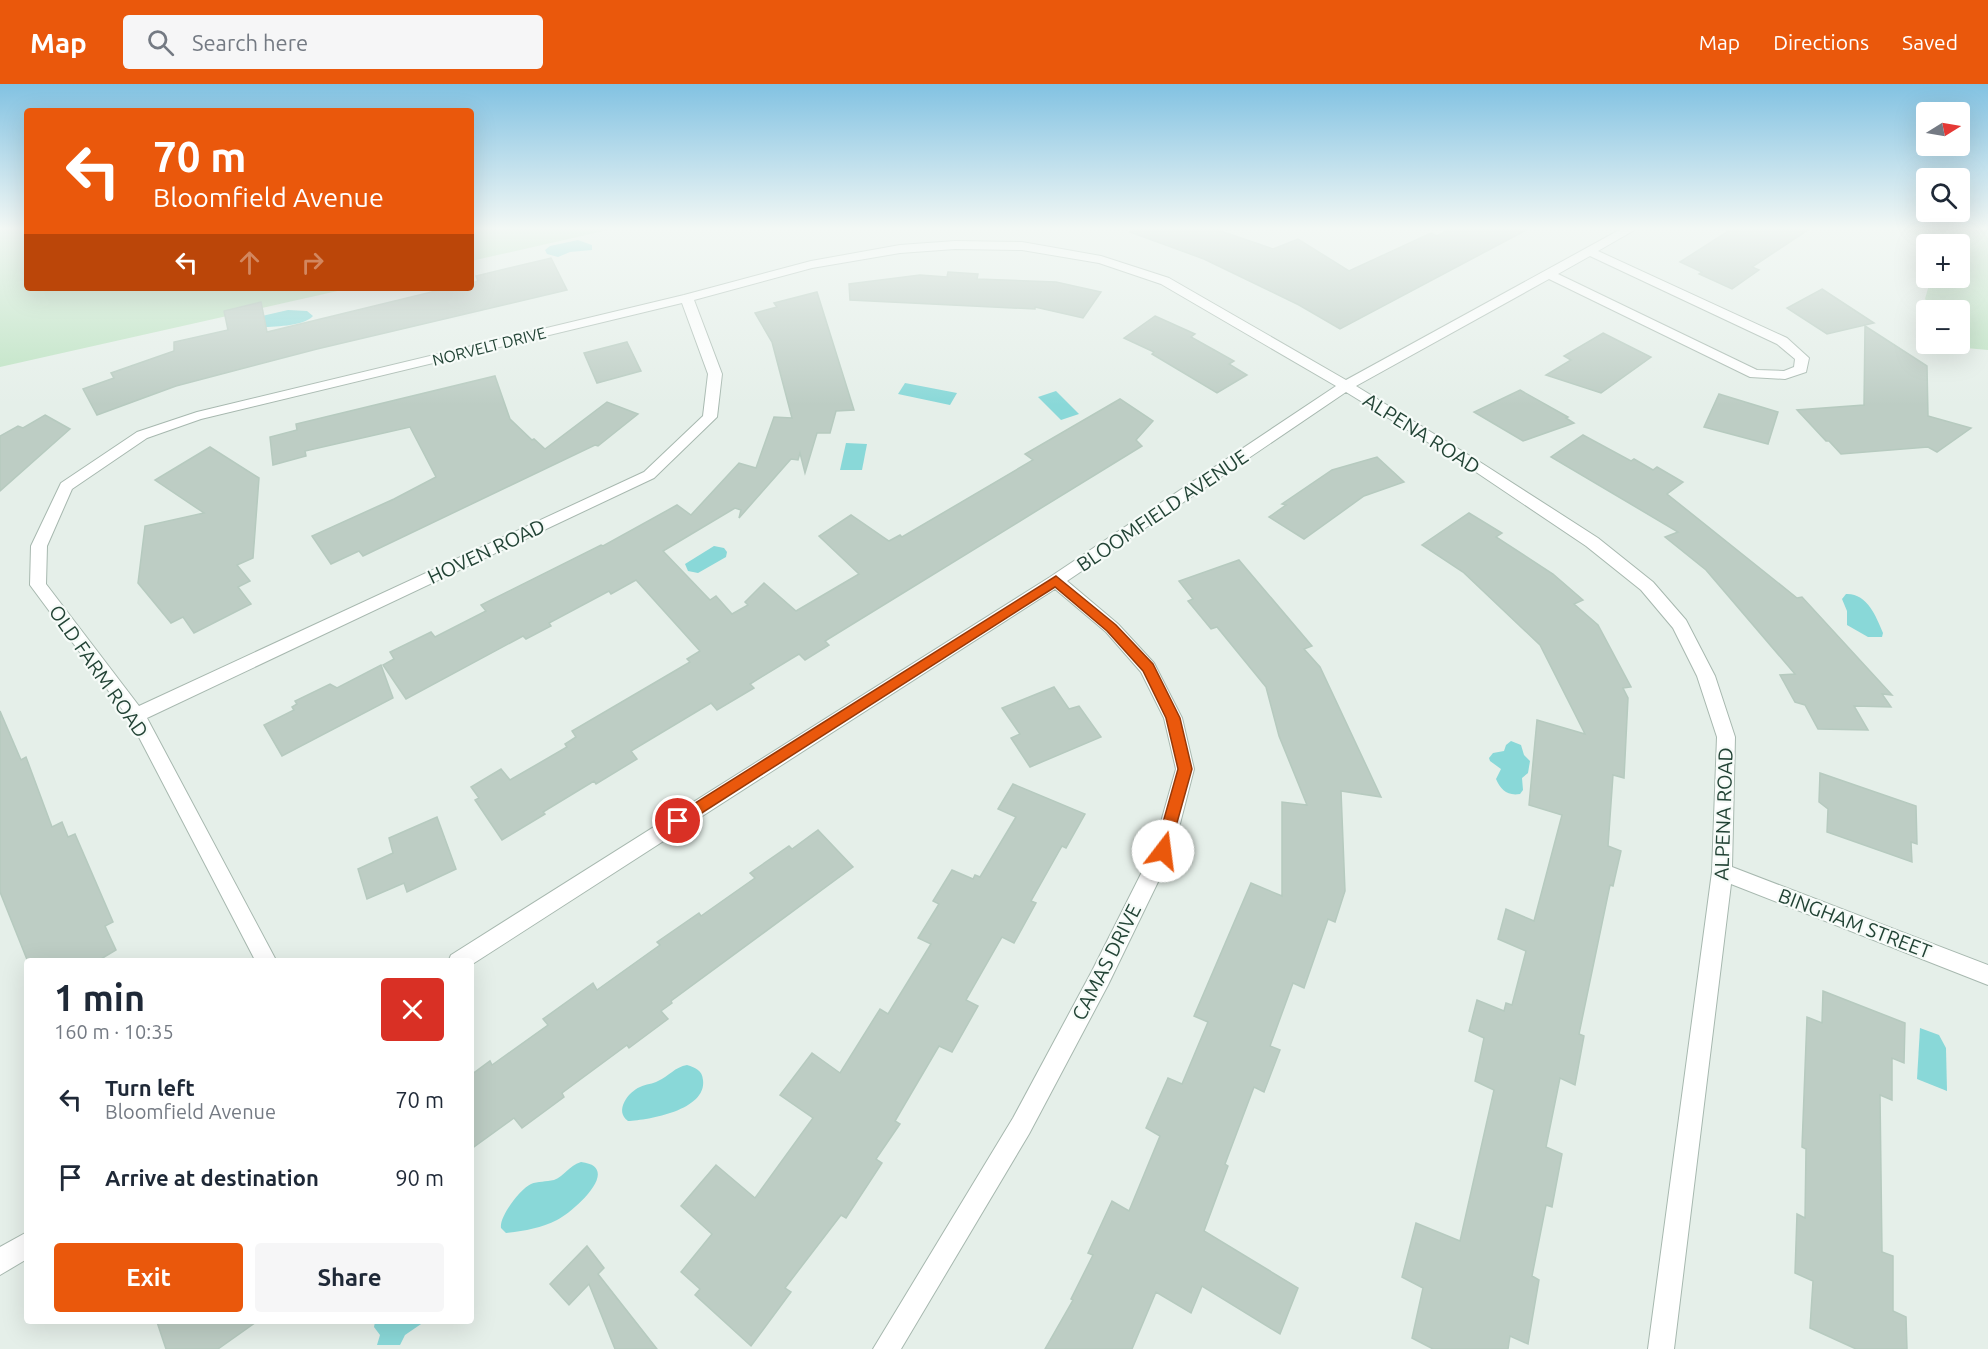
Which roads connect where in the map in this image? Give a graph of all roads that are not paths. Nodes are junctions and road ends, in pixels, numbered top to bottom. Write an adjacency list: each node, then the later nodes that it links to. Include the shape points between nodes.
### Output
1 (728, 287): 6 (street, NORVELT DRIVE)
2 (1177, 287): 7 (street, NORVELT DRIVE)
3 (1528, 287): 7 (street, BLOOMFIELD AVENUE)
4 (1575, 287): 5 (street, via 1755,374 1785,375 1801,369 1802,358 1782,341)
5 (1666, 287)
6 (687, 298): 8 (street, NORVELT DRIVE, via 197,416 142,435); 10 (street, HOVEN ROAD, via 715,374 710,417 649,474)
7 (1346, 386): 9 (street, BLOOMFIELD AVENUE); 11 (street, ALPENA ROAD, via 1592,542 1647,586 1680,624 1706,676 1726,737)
8 (109, 456): 10 (street, OLD FARM ROAD, via 66,486 39,546 38,585)
9 (1056, 580): 13 (street, BLOOMFIELD AVENUE); 17 (street, CAMAS DRIVE, via 1112,628 1148,668 1173,718 1185,769 1163,851 1100,978 1021,1126)
10 (135, 715): 12 (street, OLD FARM ROAD)
11 (1722, 872): 14 (street, BINGHAM STREET); 18 (street, ALPENA ROAD)
12 (265, 958)
13 (464, 958)
14 (1988, 975)
15 (24, 1246): 16 (street)
16 (0, 1262)
17 (886, 1349)
18 (1661, 1349)

